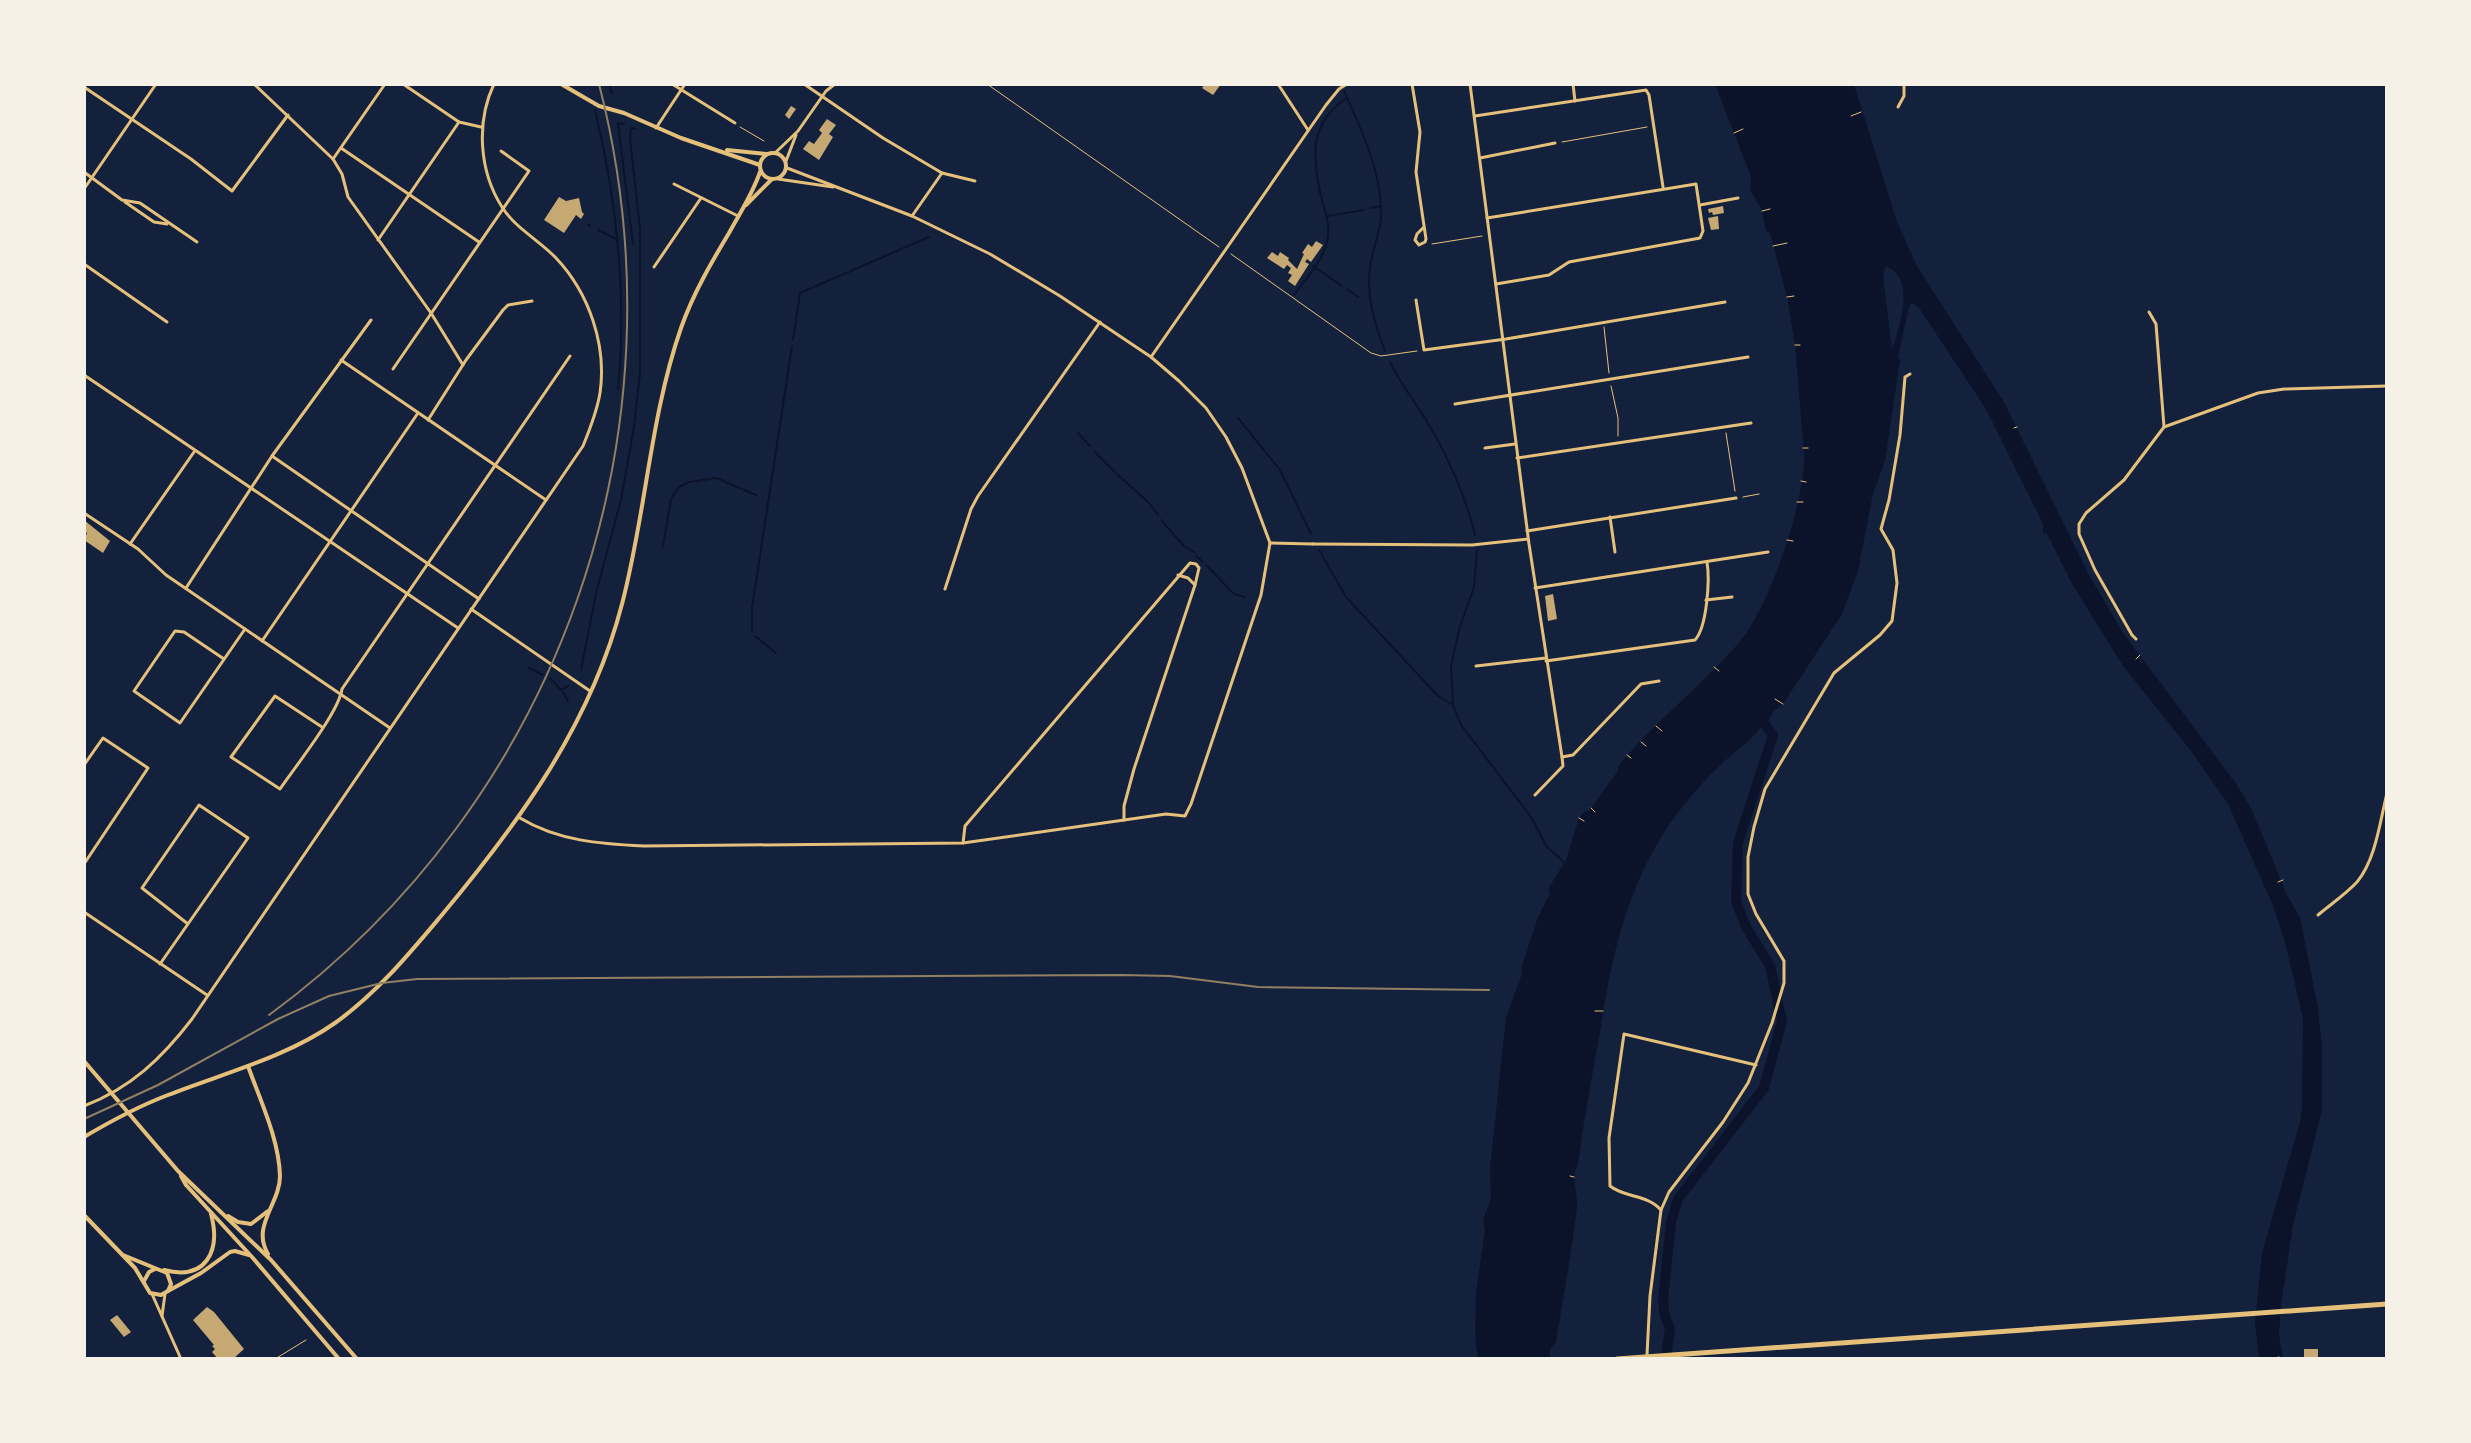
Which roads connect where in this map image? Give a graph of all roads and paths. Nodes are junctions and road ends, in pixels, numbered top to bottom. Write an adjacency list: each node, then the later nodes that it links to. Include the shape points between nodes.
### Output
1 (156, 84): 27 (street)
2 (254, 84): 24 (street)
3 (385, 84): 39 (street)
4 (403, 84): 28 (street)
5 (494, 84): 31 (street)
6 (561, 84): 32 (main road)
7 (672, 84): 19 (street)
8 (685, 84): 19 (street)
9 (804, 84): 20 (street)
10 (835, 84): 20 (street)
11 (987, 84): 81 (path)
12 (1278, 84): 34 (street)
13 (1347, 84): 34 (street)
14 (1412, 84): 73 (street)
15 (1470, 84): 25 (street)
16 (1573, 84): 21 (street)
17 (1904, 84): 22 (street)
18 (84, 87): 27 (street)
19 (681, 90): 29 (street); 32 (street)
20 (821, 98): 35 (street); 51 (street)
21 (1575, 101): 25 (street); 30 (street, via 1646,90)
22 (1898, 107)
23 (1861, 112): 26 (path)
24 (288, 115): 27 (street, via 232,191); 45 (street)
25 (1475, 116): 44 (street)
26 (1851, 116)
27 (132, 119): 52 (street)
28 (459, 122): 31 (street); 60 (street)
29 (735, 123): 37 (path)
30 (1654, 126): 38 (path); 58 (street)
31 (481, 127): 65 (street, via 485,164)
32 (656, 128): 40 (main road)
33 (1743, 129): 36 (path)
34 (1308, 130): 81 (street)
35 (798, 131): 42 (street); 46 (street)
36 (1734, 133)
37 (764, 141)
38 (1555, 143): 44 (street)
39 (341, 148): 45 (street); 60 (street)
40 (713, 148): 43 (main road); 47 (main road)
41 (501, 151): 65 (street, via 529,171)
42 (775, 153): 43 (main road); 46 (main road)
43 (768, 154): 47 (main road)
44 (1480, 158): 71 (street)
45 (333, 159): 75 (street, via 348,197)
46 (786, 161): 48 (main road)
47 (760, 165): 50 (main road)
48 (787, 168): 53 (main road); 57 (street)
49 (84, 172): 52 (street)
50 (760, 172): 54 (main road); 67 (main road)
51 (942, 173): 55 (street); 70 (street)
52 (92, 177): 59 (street); 63 (street)
53 (778, 179): 54 (main road); 57 (street)
54 (771, 180): 67 (main road)
55 (975, 181)
56 (674, 184): 61 (street)
57 (841, 188): 70 (street)
58 (1664, 188): 64 (street, via 1696,184); 71 (street)
59 (84, 189)
60 (410, 194): 75 (street); 77 (street)
61 (701, 198): 69 (street); 83 (street)
62 (1738, 198): 64 (street)
63 (122, 200): 72 (street, via 140,203); 72 (street, via 154,222)
64 (1700, 205): 84 (street, via 1700,238 1569,262 1549,275)
65 (502, 208): 77 (street); 128 (street, via 573,279 597,332 600,393 593,420 583,446)
66 (1770, 209): 68 (path)
67 (742, 210): 69 (main road)
68 (1762, 211)
69 (738, 216): 167 (main road, via 682,326 664,387 622,605)
70 (912, 216): 94 (street, via 990,254)
71 (1487, 218): 74 (street)
72 (170, 224): 76 (street)
73 (1424, 227): 78 (street); 78 (street, via 1415,240 1419,245)
74 (1489, 235): 78 (path); 84 (street)
75 (378, 240): 91 (street)
76 (197, 242)
77 (479, 242): 91 (street)
78 (1425, 242)
79 (1787, 243): 80 (path)
80 (1773, 246)
81 (1225, 251): 98 (path, via 1371,353); 100 (street)
82 (84, 264): 93 (street)
83 (654, 267)
84 (1496, 284): 95 (street)
85 (1794, 296): 86 (path)
86 (1787, 297)
87 (1416, 300): 98 (street)
88 (532, 301): 103 (street, via 508,305)
89 (1725, 302): 95 (street)
90 (2149, 312): 114 (street, via 2156,324)
91 (431, 313): 103 (street); 104 (street)
92 (371, 320): 102 (street)
93 (167, 322)
94 (1100, 322): 100 (street); 149 (street, via 978,496)
95 (1502, 339): 98 (street); 108 (street)
96 (1795, 345): 97 (path)
97 (1800, 345)
98 (1424, 350)
99 (570, 356): 122 (street)
100 (1151, 357): 139 (street, via 1198,399 1226,437)
101 (1748, 357): 108 (street)
102 (340, 360): 110 (street); 120 (street)
103 (463, 365): 111 (street)
104 (393, 369)
105 (1910, 374): 203 (street, via 1905,377 1898,450 1881,529 1893,550 1892,621 1834,673 1765,789 1748,857 1748,894 1785,970)
106 (84, 375): 119 (street)
107 (2387, 386): 114 (street, via 2258,393)
108 (1509, 396): 109 (street); 115 (street)
109 (1455, 404)
110 (418, 413): 111 (street); 131 (street)
111 (428, 420): 122 (street)
112 (1751, 423): 113 (street)
113 (1725, 427): 121 (street); 127 (path)
114 (2164, 427): 157 (street, via 2124,480 2079,524 2095,570)
115 (1515, 444): 116 (street); 121 (street)
116 (1485, 448)
117 (1803, 448): 118 (path)
118 (1808, 448)
119 (195, 451): 125 (street); 140 (street)
120 (272, 456): 125 (street); 131 (street)
121 (1517, 458): 134 (street)
122 (495, 466): 128 (street); 144 (street)
123 (1801, 481): 124 (path)
124 (1806, 482)
125 (252, 488): 137 (street); 147 (street)
126 (1759, 494): 127 (path)
127 (1736, 498): 133 (street)
128 (546, 500): 152 (street)
129 (1797, 502): 130 (path)
130 (1803, 502)
131 (351, 511): 137 (street); 144 (street)
132 (84, 513): 140 (street)
133 (1610, 517): 134 (street); 141 (street)
134 (1527, 531): 135 (street)
135 (1528, 539): 139 (street, via 1472,545); 148 (street)
136 (1787, 540): 138 (path)
137 (330, 541): 150 (street); 158 (street)
138 (1793, 541)
139 (1270, 543): 187 (street, via 1261,595 1185,816)
140 (130, 544): 147 (street)
141 (1615, 552)
142 (1768, 552): 143 (street)
143 (1707, 562): 148 (street); 153 (street)
144 (428, 565): 150 (street); 152 (street)
145 (1178, 575): 146 (street); 146 (street, via 1196,564); 189 (street, via 965,826)
146 (1195, 585): 187 (street, via 1134,769)
147 (186, 588): 156 (street)
148 (1535, 588): 161 (street)
149 (945, 589)
150 (407, 594): 155 (street); 168 (street)
151 (1732, 597): 153 (street)
152 (479, 599): 154 (street)
153 (1706, 600): 161 (street, via 1695,640)
154 (471, 609): 155 (street); 167 (street)
155 (458, 628): 173 (street)
156 (245, 629): 158 (street); 160 (street)
157 (2136, 639)
158 (262, 641): 168 (street)
159 (2140, 655): 162 (path)
160 (224, 659): 160 (street, via 180,723 134,691 175,631)
161 (1546, 659): 163 (street); 178 (street)
162 (2136, 659)
163 (1476, 666)
164 (1714, 667): 165 (path)
165 (1719, 671)
166 (1659, 681): 178 (street, via 1641,684 1573,755)
167 (591, 692): 185 (main road)
168 (342, 696): 172 (street); 173 (street)
169 (1775, 699): 170 (path)
170 (1783, 704)
171 (1656, 726): 174 (path)
172 (322, 727): 172 (street, via 280,789 231,757 275,696)
173 (390, 728): 199 (street)
174 (1662, 731)
175 (1641, 742): 176 (path)
176 (1646, 746)
177 (1627, 755): 179 (path)
178 (1562, 757): 182 (street, via 1563,766)
179 (1631, 758)
180 (84, 765): 191 (street, via 103,738 148,768)
181 (2387, 793): 196 (street, via 2363,873)
182 (1535, 795)
183 (1591, 808): 184 (path)
184 (1595, 812)
185 (520, 818): 189 (street, via 599,844); 204 (main road, via 421,940 362,1002 318,1035)
186 (1579, 818): 188 (path)
187 (1124, 820): 189 (street)
188 (1584, 821)
189 (963, 843)
190 (84, 851): 191 (street)
191 (90, 855): 192 (street)
192 (84, 864)
193 (2283, 880): 194 (path)
194 (2278, 882)
195 (84, 912): 198 (street)
196 (2318, 915)
197 (188, 924): 197 (street, via 248,838 199,805 142,888); 198 (street)
198 (160, 964): 199 (street)
199 (208, 996): 205 (street, via 146,1071)
200 (1595, 1011): 201 (path)
201 (1603, 1011)
202 (84, 1061): 207 (main road)
203 (1756, 1065): 212 (street); 212 (street, via 1624,1034 1609,1138 1610,1186)
204 (248, 1066): 206 (main road, via 152,1102); 210 (main road, via 279,1165 278,1191)
205 (84, 1106)
206 (84, 1137)
207 (178, 1171): 211 (main road); 213 (main road)
208 (1570, 1176): 209 (path)
209 (1574, 1177)
210 (270, 1209): 211 (main road, via 259,1220 244,1224); 217 (main road, via 262,1238)
211 (218, 1210): 217 (main road)
212 (1661, 1210): 226 (street)
213 (211, 1212): 216 (main road); 218 (main road, via 216,1231 211,1254 187,1272)
214 (84, 1215): 215 (main road)
215 (123, 1255): 218 (main road); 219 (main road)
216 (252, 1257): 220 (main road, via 230,1252); 230 (main road)
217 (271, 1260): 231 (main road)
218 (161, 1269): 219 (main road, via 149,1272); 220 (main road, via 171,1280)
219 (144, 1281): 221 (main road)
220 (166, 1292): 221 (main road); 223 (street)
221 (152, 1294): 223 (street)
222 (2387, 1304): 226 (highway)
223 (162, 1316): 228 (street)
224 (306, 1340): 229 (path)
225 (2278, 1357): 227 (path)
226 (1647, 1358): 232 (highway)
227 (2283, 1358)
228 (181, 1359)
229 (275, 1359)
230 (339, 1359)
231 (357, 1359)
232 (1617, 1359)

